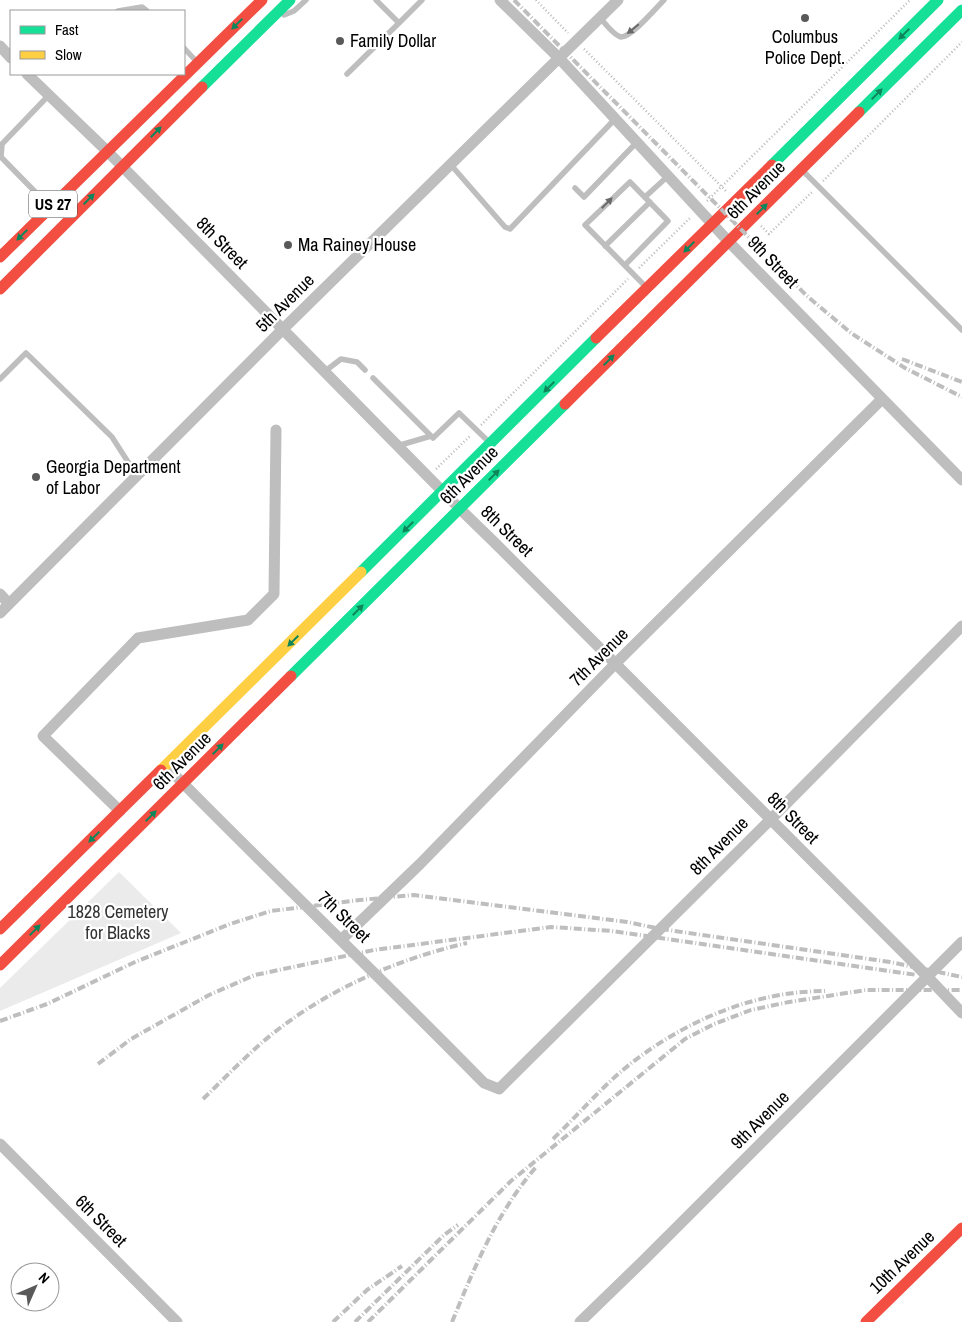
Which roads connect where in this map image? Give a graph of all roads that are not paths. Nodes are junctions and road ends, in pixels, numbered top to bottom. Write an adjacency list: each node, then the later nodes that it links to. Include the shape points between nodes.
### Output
1 (262, 0): 20 (main road, US 27, one-way to 20)
2 (290, 0): 14 (main road, US 27)
3 (306, 0): 14 (lane, via 294,11)
4 (376, 0): 15 (lane)
5 (422, 0): 15 (lane)
6 (500, 0): 19 (street, 9th Street)
7 (618, 0): 13 (street, 5th Avenue)
8 (664, 0): 13 (lane, one-way to 13, via 630,34 621,37)
9 (938, 0): 36 (main road, 6th Avenue, one-way to 36)
10 (124, 10): 11 (lane, via 142,7)
11 (146, 10)
12 (962, 10): 31 (main road, 6th Avenue, one-way to 12)
13 (600, 18): 19 (street, 5th Avenue)
14 (266, 23): 30 (main road, US 27, one-way to 14)
15 (399, 23): 21 (lane)
16 (0, 46): 18 (street)
17 (185, 49): 20 (lane)
18 (10, 57)
19 (560, 59): 26 (street, 9th Street); 29 (street, 5th Avenue)
20 (198, 62): 23 (main road, US 27)
21 (347, 74)
22 (28, 75): 25 (street, 8th Street)
23 (185, 75)
24 (185, 75): 28 (main road, US 27)
25 (49, 95): 28 (street, 8th Street); 35 (lane, via 2,144 1,157)
26 (615, 119): 27 (street, 9th Street); 29 (lane, via 510,229)
27 (637, 142): 32 (street, 9th Street); 33 (lane, via 584,197)
28 (106, 152): 30 (street, 8th Street); 35 (main road, US 27)
29 (451, 165): 43 (street, 5th Avenue)
30 (121, 167): 42 (main road, US 27, one-way to 30); 43 (street, 8th Street)
31 (801, 170): 37 (main road, 6th Avenue, one-way to 31); 44 (lane)
32 (668, 176): 34 (lane); 36 (street, 9th Street)
33 (575, 188)
34 (647, 200): 38 (lane); 38 (lane, one-way to 34, via 585,225 630,182); 40 (lane, via 668,221)
35 (51, 207): 39 (main road, US 27, one-way to 39)
36 (713, 224): 37 (street, 9th Street); 41 (main road, 6th Avenue, one-way to 41)
37 (729, 242): 49 (street, 9th Street); 57 (main road, 6th Avenue, one-way to 37)
38 (605, 246): 40 (lane)
39 (0, 257)
40 (624, 265): 41 (lane)
41 (648, 288): 52 (main road, 6th Avenue, one-way to 52)
42 (0, 289)
43 (282, 330): 46 (street, 8th Street); 54 (street, 5th Avenue)
44 (962, 330)
45 (365, 370): 46 (lane, via 357,362 341,359)
46 (324, 372): 53 (street, 8th Street)
47 (373, 378): 51 (lane)
48 (0, 379): 54 (lane, via 26,353 112,437)
49 (882, 399): 55 (street, 9th Street); 62 (street, 7th Avenue)
50 (276, 430): 65 (street, via 274,594 248,620 138,638 42,736)
51 (431, 436): 52 (lane, via 433,438 459,413); 53 (lane)
52 (491, 444): 56 (main road, 6th Avenue)
53 (397, 446): 56 (street, 8th Street)
54 (136, 476): 59 (street, 5th Avenue)
55 (962, 480)
56 (443, 492): 57 (street, 8th Street); 63 (main road, 6th Avenue, one-way to 63)
57 (460, 510): 62 (street, 8th Street); 64 (main road, 6th Avenue, one-way to 57)
58 (0, 594): 59 (street)
59 (9, 604): 60 (street, 5th Avenue)
60 (0, 613)
61 (962, 626): 66 (street, 8th Avenue)
62 (615, 664): 66 (street, 8th Street); 68 (street, 7th Avenue, via 420,864)
63 (166, 766): 64 (street, 7th Street); 65 (main road, 6th Avenue)
64 (184, 784): 68 (street, 7th Street); 70 (main road, 6th Avenue, one-way to 64)
65 (120, 811): 67 (main road, 6th Avenue, one-way to 67)
66 (770, 820): 71 (street, 8th Street); 73 (street, 8th Avenue)
67 (0, 929)
68 (341, 940): 73 (street, 7th Street, via 484,1083)
69 (962, 942): 71 (street, 9th Avenue)
70 (0, 964)
71 (927, 976): 72 (street, 8th Street); 77 (street, 9th Avenue)
72 (962, 1013)
73 (499, 1089)
74 (0, 1144): 76 (street, 6th Street)
75 (962, 1228): 78 (main road, 10th Avenue)
76 (178, 1322)
77 (580, 1322)
78 (866, 1322)

